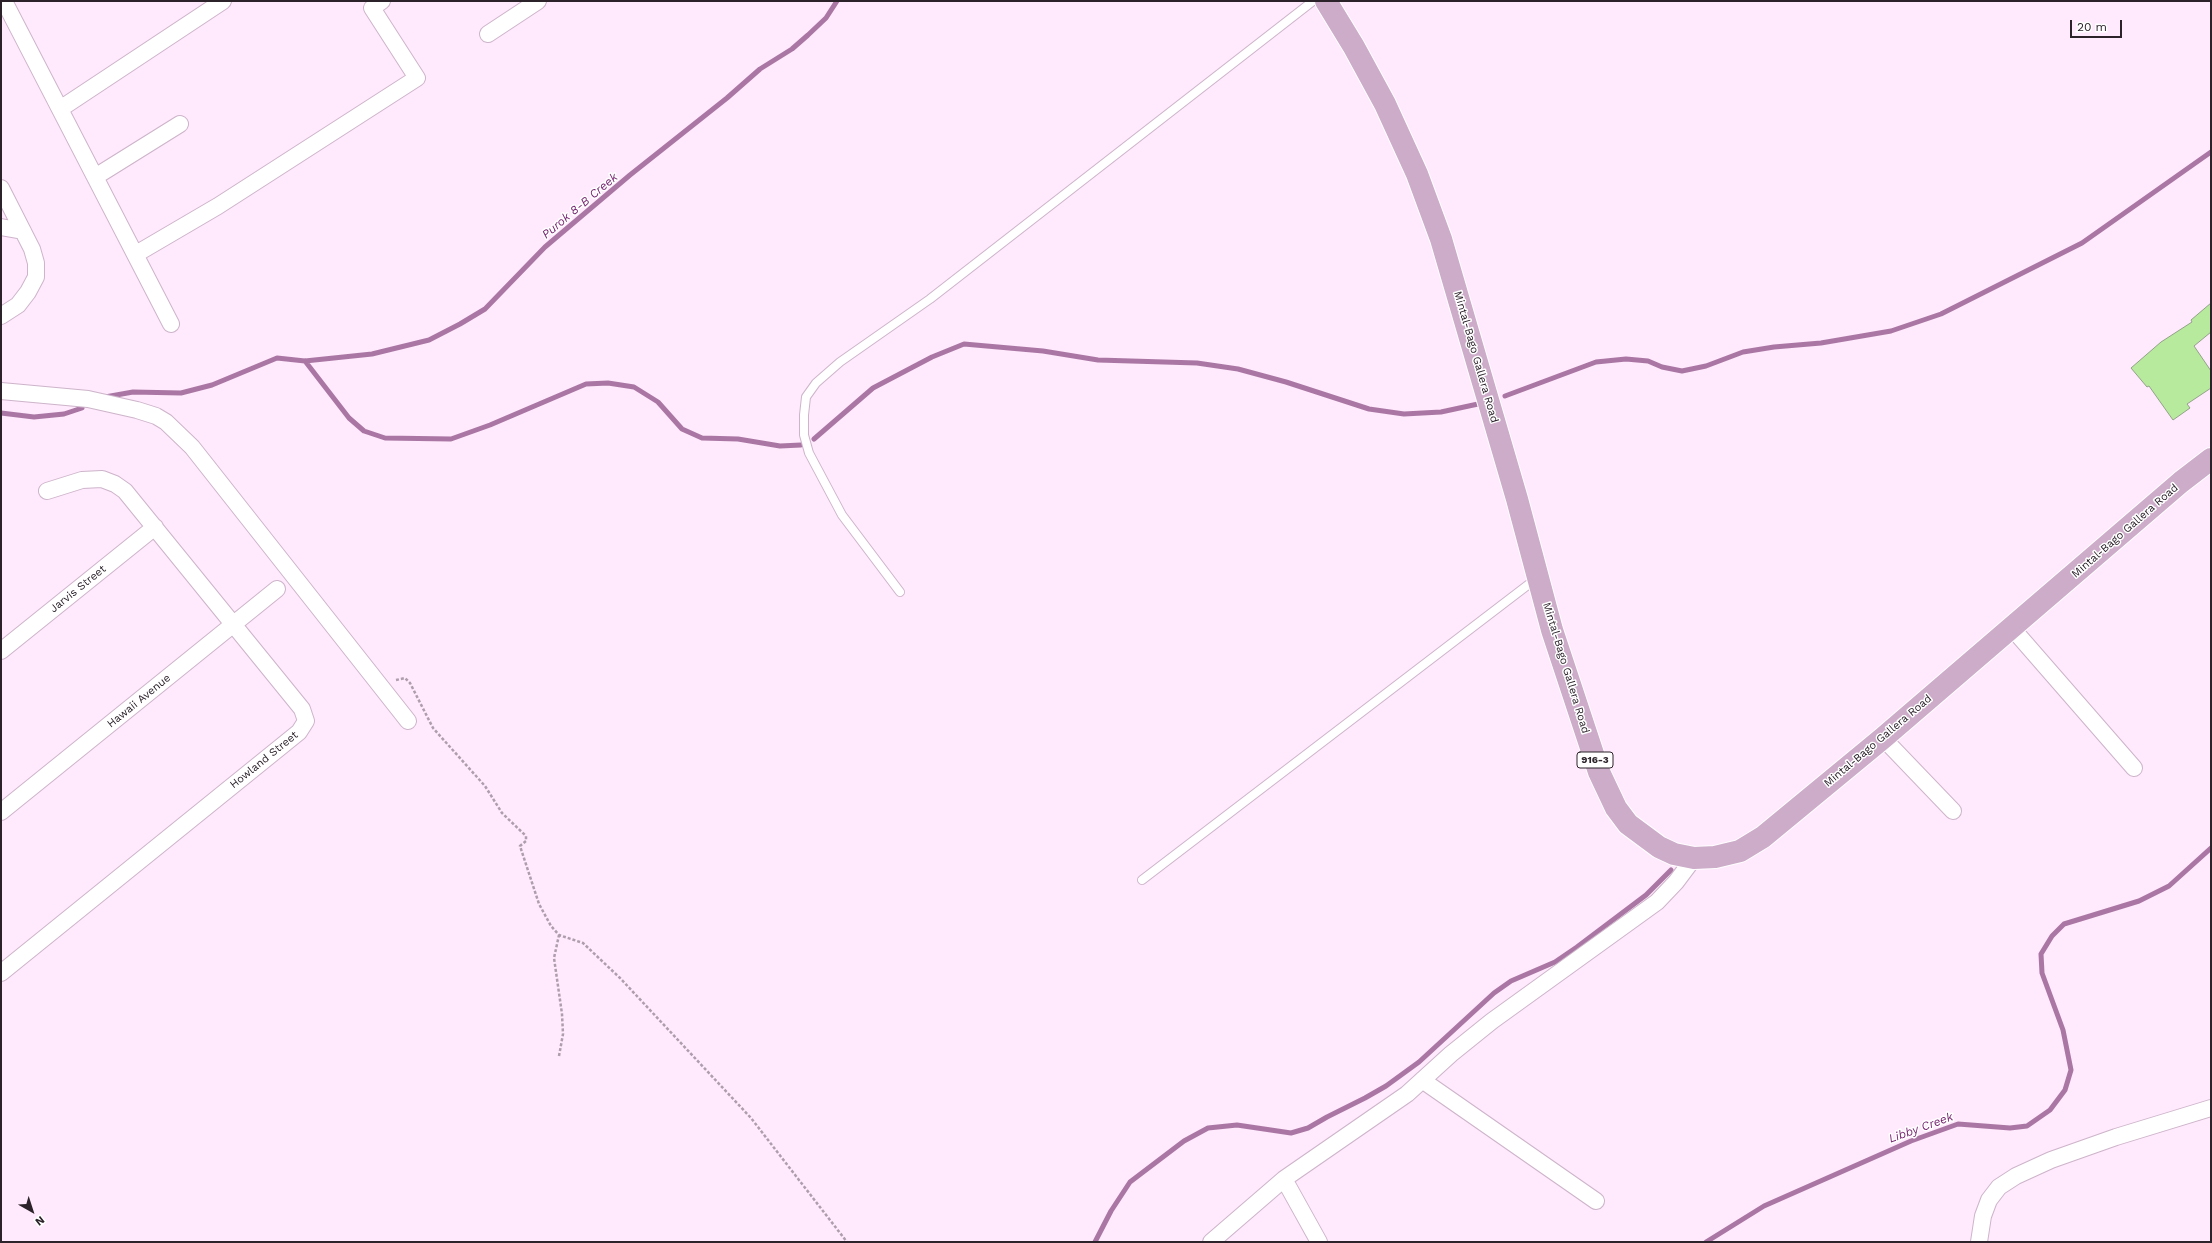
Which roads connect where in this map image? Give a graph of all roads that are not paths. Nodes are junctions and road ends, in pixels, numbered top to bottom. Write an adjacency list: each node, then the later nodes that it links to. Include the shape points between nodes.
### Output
1 (4, 1): 8 (street)
2 (223, 1): 8 (street)
3 (382, 1): 14 (street, via 372,8 417,78 252,185)
4 (538, 1): 7 (street)
5 (1313, 1): 23 (lane, via 930,299 840,362 816,383 806,397 804,435 809,453 842,515)
6 (1326, 1): 21 (main road, Mintal-Bago Gallera Road / 916-3, via 1385,104 1417,174 1441,239)
7 (488, 34)
8 (60, 109): 10 (street)
9 (180, 124): 10 (street)
10 (95, 177): 14 (street)
11 (1, 188): 13 (street)
12 (1, 227): 13 (street)
13 (23, 231): 15 (street, via 36,263 36,277 18,305)
14 (136, 254): 16 (street)
15 (1, 316)
16 (171, 324)
17 (1, 391): 27 (street, via 88,399 137,410 166,422 192,447)
18 (2211, 459): 25 (main road, Mintal-Bago Gallera Road / 916-3)
19 (47, 491): 20 (street, Howland Street, via 82,480 102,479 125,491)
20 (155, 527): 24 (street, Howland Street); 26 (street, Jarvis Street)
21 (1538, 576): 32 (main road, Mintal-Bago Gallera Road / 916-3, via 1552,630 1587,737 1616,808 1628,824 1644,838 1674,854); 33 (lane)
22 (277, 589): 24 (street, Hawaii Avenue)
23 (900, 592)
24 (233, 625): 31 (street, Hawaii Avenue); 34 (street, Howland Street, via 302,709 306,716 304,727)
25 (2012, 628): 28 (main road, Mintal-Bago Gallera Road / 916-3); 29 (street)
26 (3, 645)
27 (408, 721)
28 (1883, 738): 30 (street); 32 (main road, Mintal-Bago Gallera Road / 916-3, via 1763,837 1740,850 1715,857)
29 (2134, 768)
30 (1953, 811)
31 (1, 812)
32 (1694, 858): 35 (street, via 1657,902 1492,1021)
33 (1142, 880)
34 (1, 973)
35 (1422, 1080): 37 (street, via 1408,1094); 38 (street)
36 (2211, 1108): 41 (street, via 2116,1137 2051,1160 2016,1176 1999,1187 1989,1200 1983,1216)
37 (1284, 1179): 39 (street); 40 (street)
38 (1596, 1202)
39 (1211, 1242)
40 (1319, 1242)
41 (1979, 1242)

